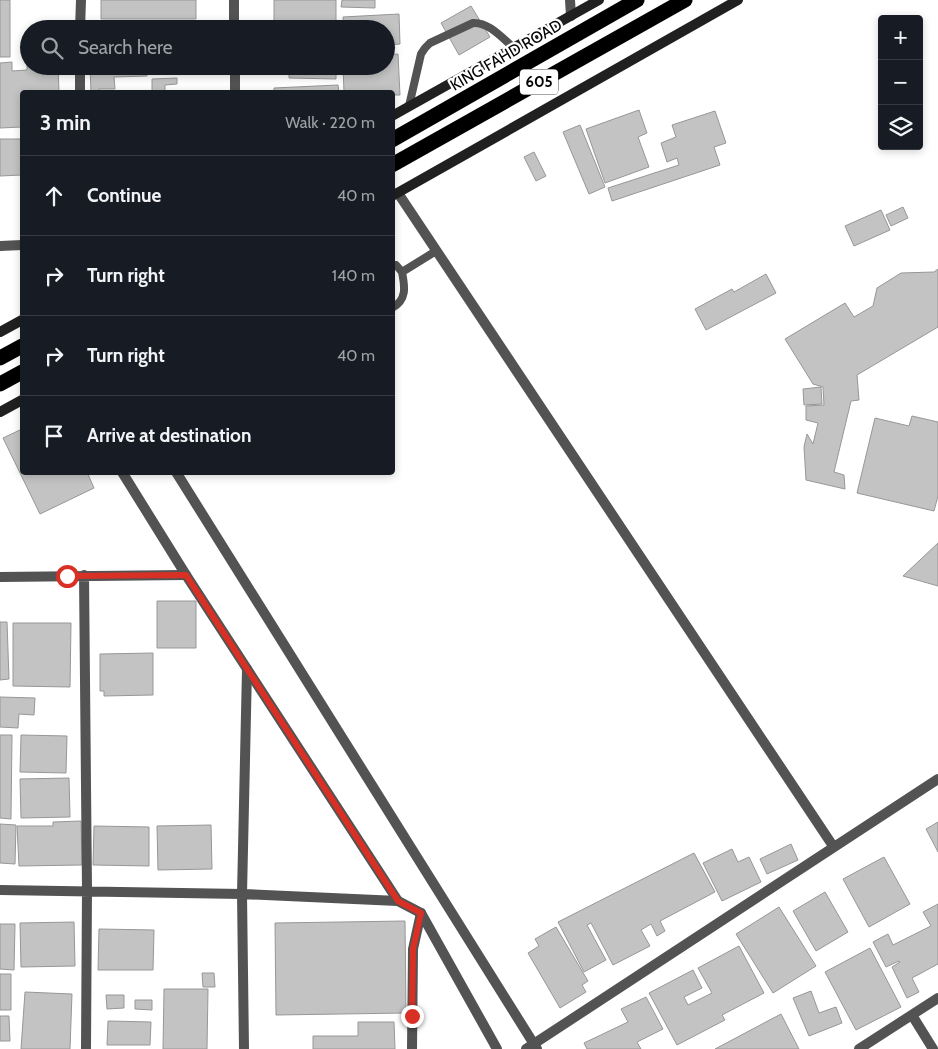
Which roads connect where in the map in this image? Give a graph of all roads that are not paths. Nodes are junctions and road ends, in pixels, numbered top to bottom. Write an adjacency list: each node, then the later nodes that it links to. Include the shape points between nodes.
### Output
1 (80, 0): 9 (street)
2 (234, 0): 10 (street)
3 (570, 0): 8 (street)
4 (599, 0): 8 (main road)
5 (637, 0): 18 (highway, KING FAHD ROAD / 605)
6 (685, 0): 19 (highway, 605)
7 (738, 0): 20 (main road)
8 (571, 16): 11 (main road)
9 (80, 20)
10 (234, 20)
11 (514, 48): 16 (main road); 16 (lane, via 478,22 430,43 421,54)
12 (80, 75): 14 (street)
13 (235, 75): 15 (street)
14 (80, 90)
15 (235, 90)
16 (409, 106): 17 (main road)
17 (395, 114)
18 (395, 138)
19 (395, 163)
20 (395, 194): 23 (street)
21 (20, 245): 22 (street)
22 (0, 246)
23 (436, 250): 25 (lane); 42 (street)
24 (395, 266): 25 (lane)
25 (402, 272): 26 (lane, via 406,288 403,298)
26 (395, 306)
27 (20, 321): 28 (main road)
28 (0, 332)
29 (20, 347): 30 (highway)
30 (0, 358)
31 (20, 373): 32 (highway)
32 (0, 384)
33 (20, 401): 34 (main road)
34 (0, 412)
35 (124, 475): 38 (street)
36 (178, 475): 50 (street)
37 (84, 575): 38 (street); 39 (street); 44 (street)
38 (186, 575): 40 (street)
39 (0, 577)
40 (247, 669): 45 (street); 46 (street)
41 (938, 779): 42 (street)
42 (833, 846): 50 (street)
43 (0, 890): 44 (street)
44 (87, 890): 45 (street); 51 (street)
45 (242, 894): 46 (street); 52 (street)
46 (398, 901): 47 (street)
47 (421, 913): 53 (street, via 413,949); 54 (street)
48 (938, 998): 49 (street)
49 (912, 1015): 55 (street); 56 (street)
50 (532, 1047)
51 (86, 1049)
52 (244, 1049)
53 (412, 1049)
54 (497, 1049)
55 (859, 1049)
56 (933, 1049)

